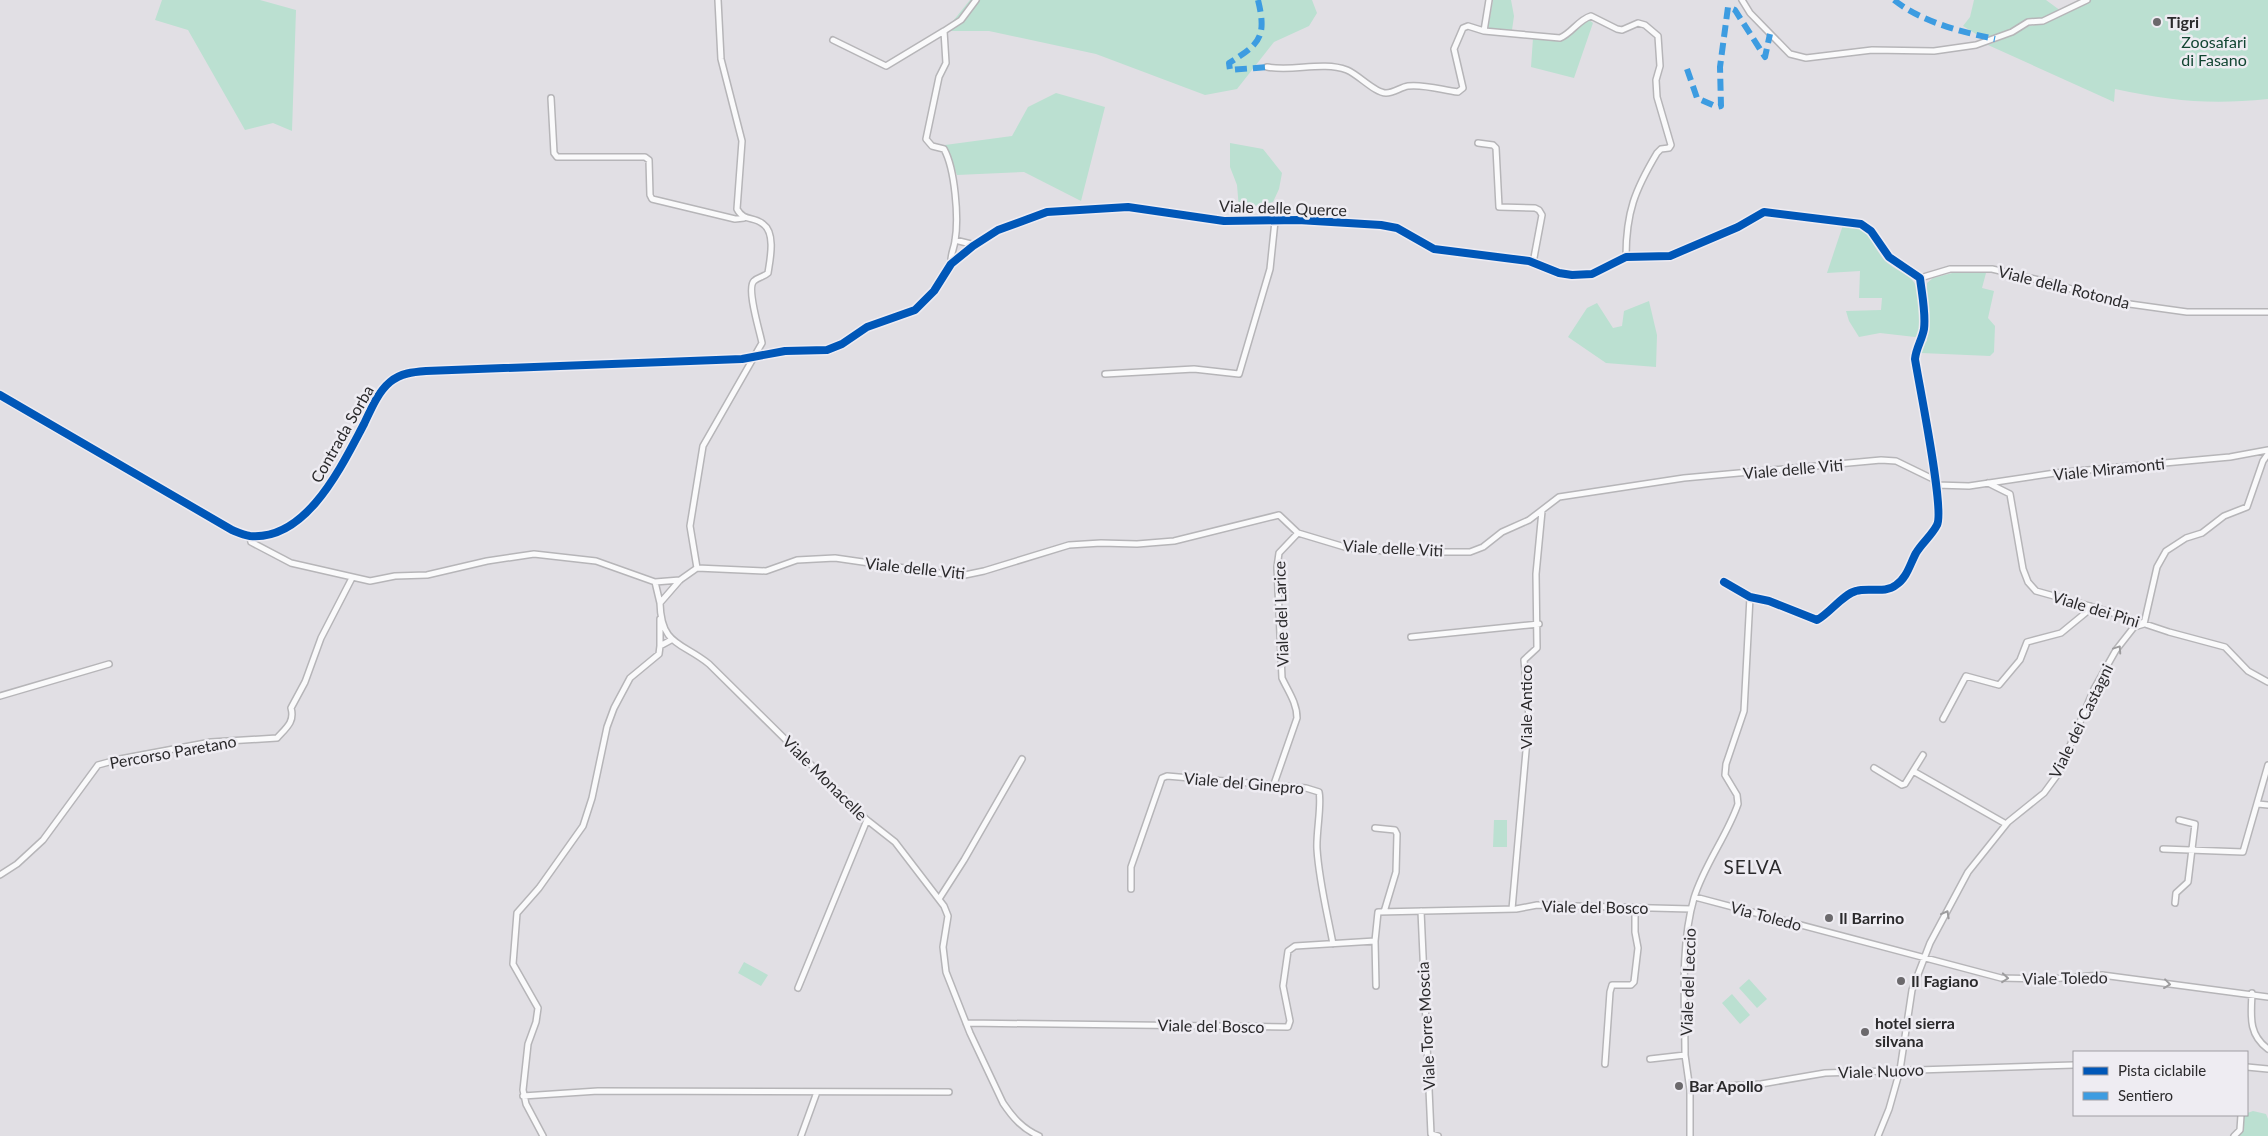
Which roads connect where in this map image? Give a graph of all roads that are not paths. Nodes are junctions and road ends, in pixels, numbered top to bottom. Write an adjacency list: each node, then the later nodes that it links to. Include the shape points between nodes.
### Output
1 (718, 0): 12 (street, via 721,59 742,141 737,209)
2 (976, 0): 6 (street, via 961,20)
3 (1489, 0): 7 (street)
4 (1742, 0): 5 (street, via 1750,13 1790,54 1806,58 1872,50 1934,50 1976,45 2012,32 2028,22 2043,21)
5 (2087, 0)
6 (944, 31): 8 (street, via 886,66); 14 (street, via 946,63 939,78 926,139 932,146 944,149 949,157)
7 (1484, 31): 9 (street, via 1468,26 1463,28 1454,49 1463,88 1458,92 1406,86 1386,93 1338,68 1284,71); 16 (street, via 1560,38 1591,16 1622,30 1638,23 1646,25 1658,36 1657,97 1671,145 1657,153 1634,192)
8 (833, 40)
9 (1267, 67)
10 (551, 98): 12 (street, via 554,153 557,157 645,157 649,160 652,199 735,219)
11 (1478, 143): 17 (street, via 1493,144 1496,148 1499,207 1540,210 1542,215)
12 (744, 218): 21 (street, via 763,223 770,242 768,273 752,285 762,342)
13 (1275, 221): 15 (street, Viale delle Querce, via 1224,221 1128,208 1047,212 998,230); 17 (street, Viale delle Querce, via 1381,225 1397,228 1434,249); 22 (street, Viale delle Querce, via 1270,269 1239,374 1194,369)
14 (955, 240): 15 (street); 18 (street)
15 (975, 245): 18 (street, Viale delle Querce)
16 (1626, 257): 17 (street, Viale delle Querce, via 1592,274 1559,273); 19 (street, Viale delle Querce, via 1670,256 1738,227 1764,212 1861,224 1871,231 1889,257)
17 (1533, 263)
18 (951, 264): 21 (street, Viale delle Querce, via 934,291 915,310 879,322 828,350 785,351)
19 (1920, 278): 20 (street, Viale della Rotonda, via 1950,269 1992,269 2056,284 2108,301 2187,312); 26 (street, via 1925,316 1924,332 1915,359)
20 (2268, 312)
21 (754, 358): 30 (street, Contrada Sorba, via 436,370 401,375 382,390 337,474 315,505 290,525 267,534); 31 (street, via 702,446 690,526)
22 (1105, 374)
23 (0, 395): 30 (street, via 197,512)
24 (2268, 450): 27 (street, Viale Miramonti, via 2230,457)
25 (2268, 454): 41 (street, via 2247,507 2224,516 2202,533 2170,547 2163,555 2157,567)
26 (1935, 483): 27 (street, Viale Miramonti); 28 (street, Viale delle Viti, via 1896,461 1882,460 1601,489 1559,497); 36 (street, via 1937,524 1917,552 1904,579 1896,586 1887,590 1854,591 1817,620)
27 (1988, 483): 38 (street, Viale dei Pini, via 2010,494 2028,582 2041,592)
28 (1542, 510): 29 (street, Viale delle Viti, via 1530,520 1502,532 1483,547 1470,552 1348,548); 40 (street, Viale Antico, via 1536,574)
29 (1298, 533): 31 (street, Viale delle Viti, via 1283,518 1274,516 1174,541 1069,545 960,576 835,558 797,560 766,571); 54 (street, Viale del Larice, via 1279,553 1277,567 1282,678 1290,689 1297,718)
30 (250, 536): 32 (street, via 251,542 291,563)
31 (697, 568): 33 (street)
32 (352, 578): 34 (street, via 370,581 427,575 534,554 589,559); 63 (street, Percorso Paretano, via 321,638 305,682 291,708 291,722 277,738 211,742 98,766 43,840)
33 (680, 580): 34 (street); 37 (street)
34 (655, 582): 37 (street)
35 (1724, 582): 36 (street)
36 (1750, 597): 65 (street, Viale del Leccio, via 1744,711 1725,775 1737,795 1738,804)
37 (660, 603): 39 (street)
38 (2090, 606): 41 (street, Viale dei Pini); 48 (street, via 2061,633 2027,642 2020,660 1999,685 1966,676)
39 (660, 618): 43 (street); 44 (street)
40 (1538, 624): 42 (street); 70 (street, Viale Antico, via 1537,648 1524,660 1529,717)
41 (2144, 624): 46 (street, Viale dei Pini, via 2225,647 2248,671); 59 (street, Viale dei Castagni, one-way to 41, via 2044,793 2058,774 2094,689 2116,650 2134,627)
42 (1411, 638)
43 (671, 640): 44 (street); 57 (street, Viale Monacelle, via 709,664)
44 (660, 646): 92 (street, via 658,654 630,678 614,708 582,826 539,888 516,913 513,964 538,1008 526,1057)
45 (109, 664): 47 (street)
46 (2268, 682)
47 (0, 696)
48 (1943, 719)
49 (1922, 755): 53 (street)
50 (1022, 759): 66 (street)
51 (2268, 765): 55 (street)
52 (1874, 768): 53 (street, via 1902,786)
53 (1913, 771): 59 (street)
54 (1274, 784): 64 (street, Viale del Ginepro, via 1162,778 1151,814 1139,838 1131,867); 74 (street, Viale del Ginepro, via 1319,792 1319,871)
55 (2258, 804): 56 (street); 62 (street, via 2244,852)
56 (2268, 805)
57 (867, 820): 66 (street, Viale Monacelle, via 895,842); 77 (street)
58 (2179, 820): 62 (street, via 2195,824)
59 (2006, 824): 75 (street, Viale dei Castagni, one-way to 59, via 1968,872)
60 (1375, 828): 72 (street, via 1395,830 1397,834 1396,872)
61 (2163, 849): 62 (street)
62 (2192, 850): 67 (street, via 2188,882 2176,894)
63 (0, 875)
64 (1131, 889)
65 (1695, 897): 69 (street, Viale del Leccio); 75 (street, Via Toledo)
66 (939, 899): 80 (street, Viale Monacelle, via 948,916 943,947 946,972)
67 (2175, 903)
68 (1635, 908): 69 (street, Viale del Bosco); 70 (street, Viale del Bosco, via 1536,905); 84 (street, via 1634,932 1638,948 1634,982 1631,985 1612,985)
69 (1691, 909): 82 (street, Viale del Leccio, via 1687,941)
70 (1512, 910): 71 (street, Viale del Bosco)
71 (1422, 911): 72 (street, Viale del Bosco); 97 (street, Viale Torre Moscia, via 1431,1134)
72 (1384, 912): 73 (street, via 1376,915)
73 (1375, 941): 74 (street, Viale del Bosco); 76 (street)
74 (1333, 944): 80 (street, Viale del Bosco, via 1295,946 1288,951 1283,986 1290,1021 1288,1027)
75 (1924, 958): 78 (street, Viale Toledo, one-way to 78, via 2001,978 2102,975); 88 (street, Viale dei Castagni, via 1912,990)
76 (1376, 986)
77 (798, 988)
78 (2252, 993): 79 (street, Viale Toledo); 81 (street, via 2251,1029)
79 (2268, 996)
80 (966, 1023): 96 (street, Viale Monacelle, via 1011,1115)
81 (2268, 1049)
82 (1685, 1055): 83 (street, Viale del Leccio); 89 (street, Viale del Leccio)
83 (1650, 1059)
84 (1606, 1064)
85 (2073, 1065): 88 (street, Viale Nuovo)
86 (2248, 1068): 87 (street)
87 (2268, 1068)
88 (1900, 1070): 89 (street, Viale Nuovo, via 1825,1073 1761,1084); 99 (street, Viale dei Castagni)
89 (1690, 1088): 98 (street, Viale del Leccio)
90 (817, 1092): 91 (street); 92 (street, via 598,1092); 95 (street)
91 (949, 1092)
92 (523, 1096): 94 (street)
93 (2241, 1116): 100 (street, via 2240,1130)
94 (543, 1136)
95 (801, 1136)
96 (1039, 1136)
97 (1438, 1136)
98 (1690, 1136)
99 (1878, 1136)
100 (2234, 1136)

